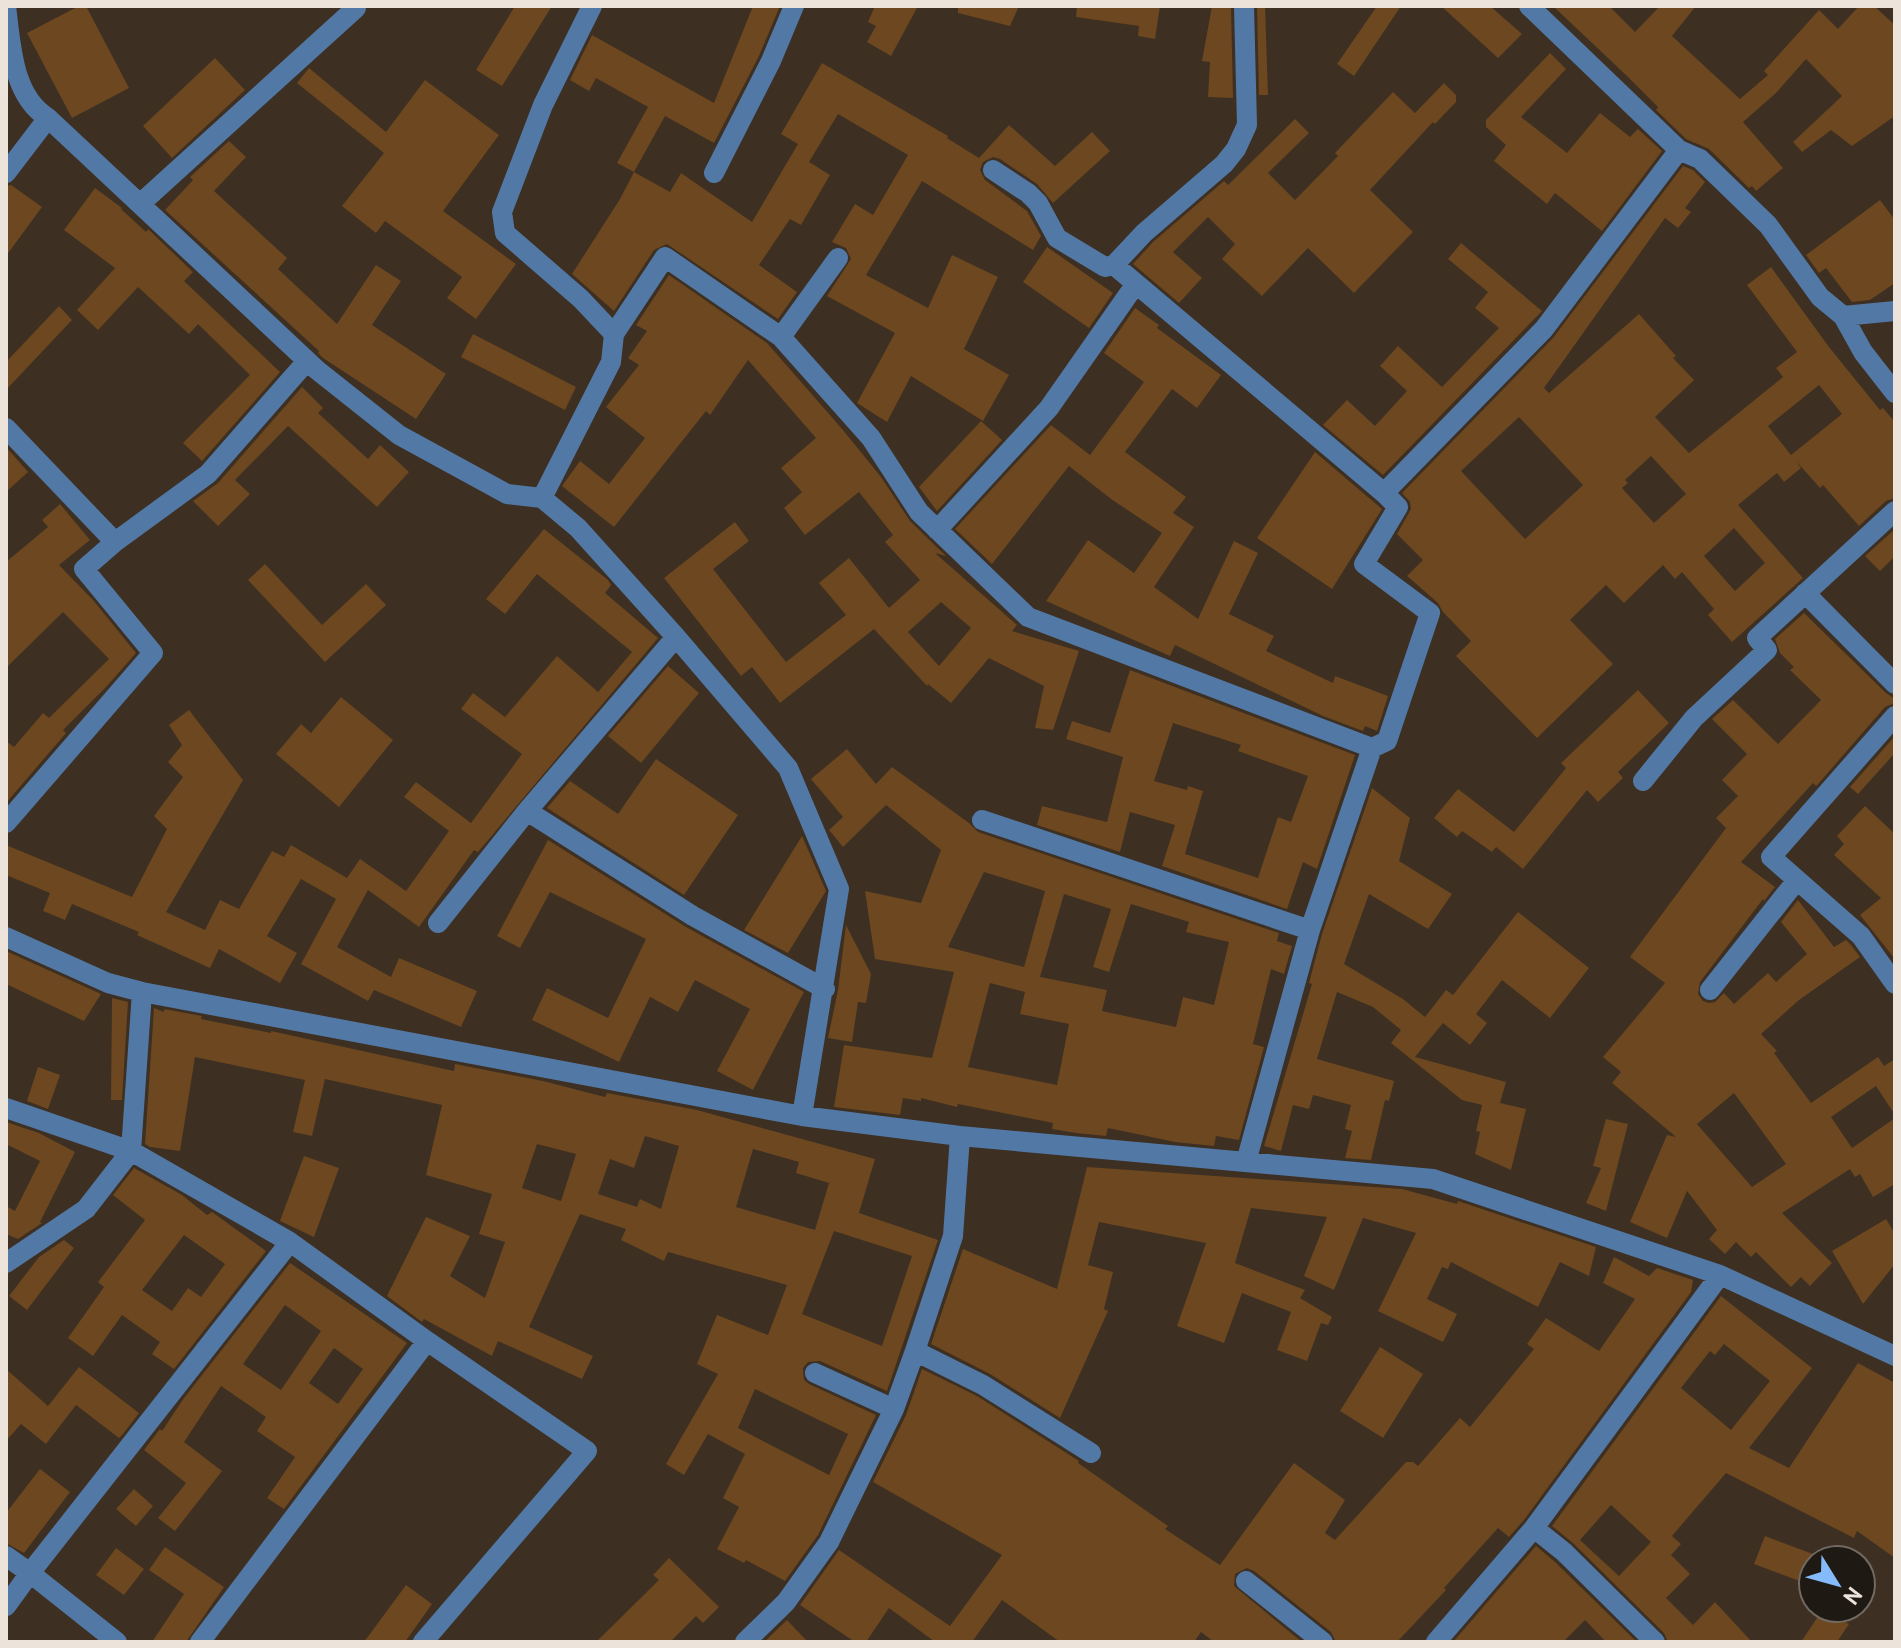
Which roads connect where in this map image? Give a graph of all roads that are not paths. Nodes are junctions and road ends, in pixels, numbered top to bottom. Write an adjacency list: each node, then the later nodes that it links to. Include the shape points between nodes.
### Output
1 (19, 6): 6 (street)
2 (592, 6): 19 (street, via 543,105 502,212 505,233)
3 (794, 6): 12 (street)
4 (1244, 6): 15 (street, via 1247,125 1236,149)
5 (1529, 6): 9 (street)
6 (7, 8): 8 (street, via 17,78 35,110)
7 (356, 8): 13 (street)
8 (48, 118): 11 (street); 13 (street)
9 (1679, 150): 18 (street, via 1700,159 1768,225 1820,297); 24 (street, via 1544,329)
10 (993, 170): 15 (street, via 1038,203 1057,238 1105,267)
11 (6, 173)
12 (714, 173)
13 (140, 204): 21 (street)
14 (838, 258): 20 (street)
15 (1114, 265): 16 (street)
16 (1135, 285): 24 (street); 27 (street, via 1049,408)
17 (1895, 311): 18 (street)
18 (1843, 316): 22 (street)
19 (614, 334): 20 (street, via 665,257); 25 (street, via 611,362)
20 (781, 337): 27 (street, via 871,438 919,512)
21 (307, 361): 25 (street, via 399,435 507,494); 28 (street, via 208,474)
22 (1895, 393)
23 (6, 428): 28 (street)
24 (1384, 493): 33 (street, via 1398,507 1364,564 1430,613 1387,741)
25 (542, 498): 30 (street, via 578,528)
26 (1895, 511): 29 (street)
27 (937, 530): 33 (street, via 1028,617)
28 (115, 542): 37 (street, via 84,569 153,653)
29 (1805, 593): 31 (street); 34 (street, via 1757,638 1767,650 1694,718)
30 (676, 637): 35 (street); 43 (street, via 788,768 820,839 839,889)
31 (1895, 684)
32 (1895, 716): 38 (street, via 1771,857)
33 (1372, 748): 40 (street)
34 (1643, 781)
35 (527, 811): 39 (street); 43 (street, via 693,916)
36 (982, 820): 40 (street)
37 (6, 823)
38 (1797, 880): 42 (street, via 1861,936); 44 (street)
39 (438, 923)
40 (1310, 930): 50 (street)
41 (6, 937): 45 (street, via 108,983)
42 (1895, 984)
43 (825, 989): 47 (street)
44 (1710, 990)
45 (142, 992): 47 (street); 49 (street)
46 (6, 1108): 49 (street)
47 (802, 1116): 48 (street)
48 (960, 1136): 50 (street); 55 (street, via 953,1236)
49 (131, 1151): 51 (street); 52 (street, via 86,1209)
50 (1246, 1162): 53 (street, via 1433,1179)
51 (290, 1242): 54 (street); 62 (street)
52 (6, 1263)
53 (1720, 1275): 56 (street); 60 (street)
54 (427, 1341): 66 (street); 67 (street, via 587,1451)
55 (915, 1351): 58 (street); 59 (street, via 983,1385)
56 (1895, 1356)
57 (815, 1373): 58 (street)
58 (894, 1409): 68 (street, via 829,1542 786,1602)
59 (1091, 1453)
60 (1534, 1528): 70 (street); 71 (street)
61 (6, 1556): 62 (street)
62 (30, 1573): 64 (street); 65 (street)
63 (1246, 1581): 69 (street)
64 (6, 1606)
65 (117, 1642)
66 (200, 1642)
67 (423, 1642)
68 (745, 1642)
69 (1323, 1642)
70 (1436, 1642)
71 (1655, 1642)

